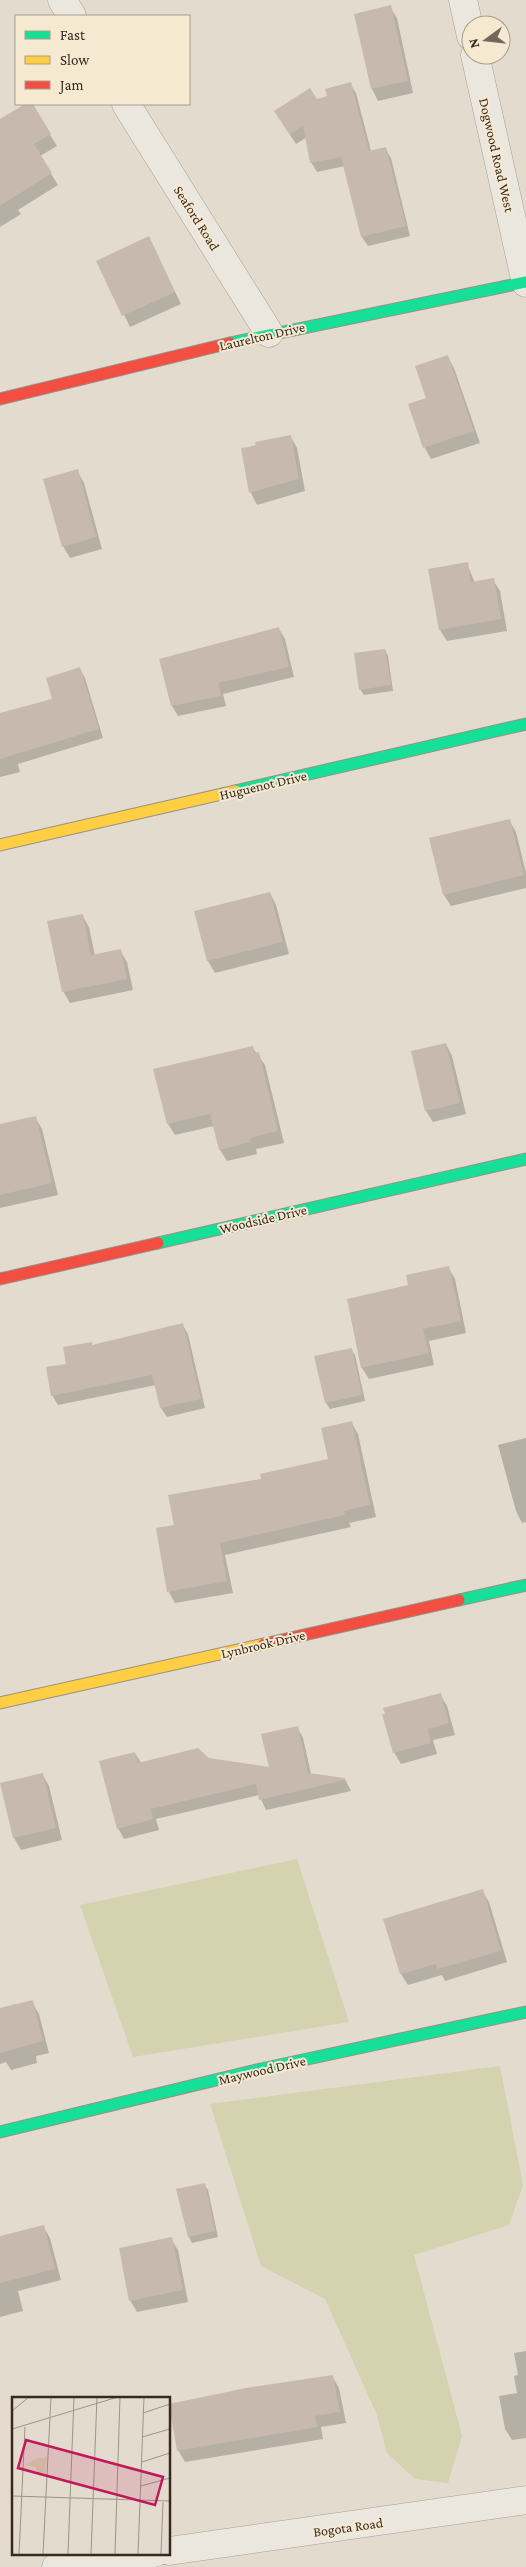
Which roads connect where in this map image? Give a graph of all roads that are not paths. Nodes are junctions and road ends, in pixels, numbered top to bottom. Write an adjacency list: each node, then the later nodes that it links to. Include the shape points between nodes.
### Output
1 (62, 0): 3 (street)
2 (463, 0): 4 (street)
3 (71, 15)
4 (466, 15)
5 (477, 65): 7 (street, Dogwood Road West)
6 (127, 105): 8 (street, Seaford Road)
7 (526, 282): 8 (street, Laurelton Drive)
8 (269, 333): 9 (street, Laurelton Drive)
9 (0, 399)
10 (526, 724): 11 (street, Huguenot Drive)
11 (0, 845)
12 (526, 1159): 13 (street, Woodside Drive)
13 (0, 1279)
14 (526, 1585): 15 (street, Lynbrook Drive)
15 (0, 1703)
16 (526, 2012): 17 (street, Maywood Drive, via 261,2069)
17 (0, 2132)
18 (526, 2500): 19 (street, Bogota Road)
19 (170, 2551)
20 (147, 2554): 21 (street)
21 (56, 2567)

